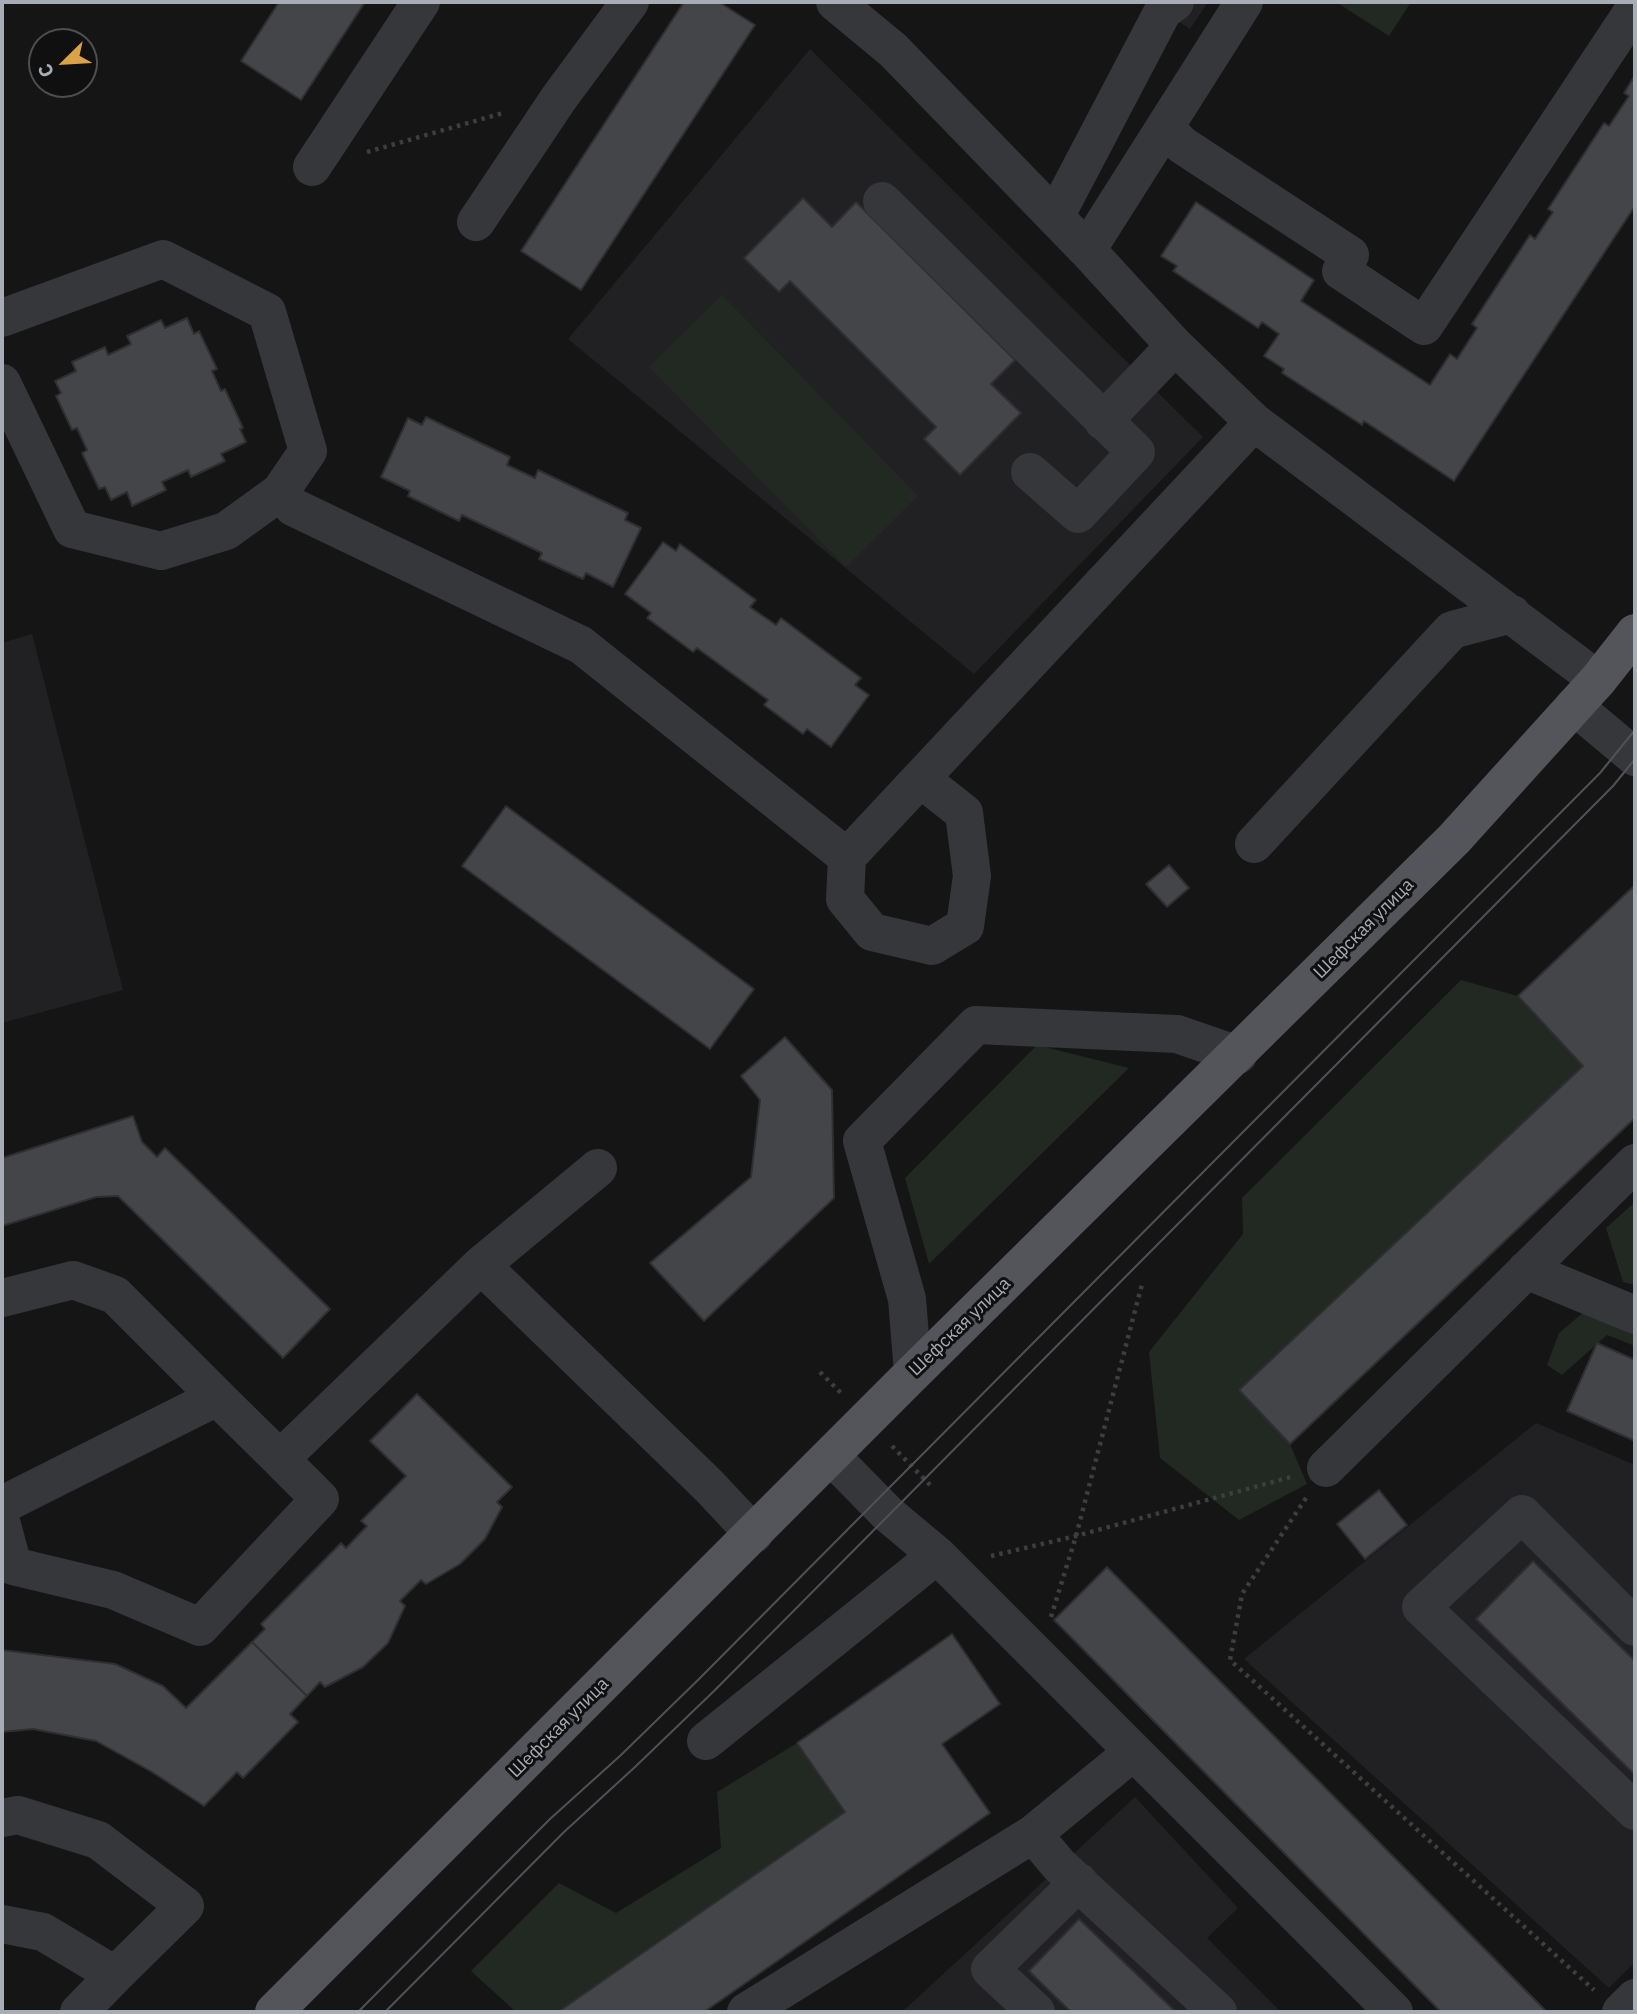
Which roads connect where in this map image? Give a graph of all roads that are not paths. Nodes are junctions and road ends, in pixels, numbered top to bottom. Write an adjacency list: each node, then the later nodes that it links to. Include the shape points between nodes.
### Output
1 (421, 2): 8 (lane)
2 (630, 2): 11 (lane)
3 (835, 2): 10 (lane, via 894,50)
4 (1175, 2): 10 (lane, via 1163,11)
5 (1244, 2): 7 (lane)
6 (1635, 8): 7 (lane, via 1424,326 1341,271 1350,255 1182,145)
7 (1165, 128): 12 (lane)
8 (312, 167)
9 (882, 201): 16 (lane)
10 (1055, 217): 12 (lane)
11 (476, 222)
12 (1087, 250): 14 (lane)
13 (2, 318): 19 (lane, via 163,259 267,312 308,451)
14 (1175, 346): 16 (lane); 17 (lane)
15 (2, 383): 19 (lane, via 72,529 161,551 226,531)
16 (1103, 421): 18 (lane, via 1136,452 1078,514)
17 (1254, 422): 20 (lane); 24 (lane)
18 (1030, 472)
19 (280, 492): 26 (lane, via 293,507 581,645)
20 (1512, 614): 22 (lane); 25 (lane, via 1452,630)
21 (1635, 633): 22 (main road, Шефская улица)
22 (1586, 693): 23 (lane); 27 (main road, Шефская улица, via 1454,839)
23 (1635, 757)
24 (921, 779): 26 (lane); 26 (lane, via 964,813 972,876 965,926 932,946 872,932 845,899)
25 (1254, 844)
26 (847, 857)
27 (1238, 1055): 34 (main road, Шефская улица); 34 (lane, via 1177,1034 976,1025 862,1141 907,1299)
28 (1635, 1163): 31 (lane)
29 (598, 1168): 30 (lane)
30 (481, 1265): 37 (lane); 41 (lane)
31 (1526, 1270): 33 (lane); 38 (lane)
32 (2, 1298): 35 (lane, via 72,1280 115,1295)
33 (1635, 1315)
34 (913, 1373): 36 (main road, Шефская улица)
35 (217, 1397): 37 (lane); 39 (lane)
36 (831, 1456): 41 (main road, Шефская улица); 42 (lane)
37 (280, 1459): 40 (lane, via 320,1499 200,1628 113,1590 13,1566)
38 (1326, 1468)
39 (2, 1505)
40 (2, 1525)
41 (754, 1534): 53 (main road, Шефская улица)
42 (942, 1561): 44 (lane); 45 (lane)
43 (1635, 1627): 46 (lane, via 1522,1514 1421,1607)
44 (706, 1741)
45 (1133, 1752): 48 (lane); 57 (lane)
46 (1635, 1811)
47 (2, 1818): 51 (lane, via 18,1815 98,1840 185,1906)
48 (1033, 1834): 49 (lane); 54 (lane)
49 (1079, 1882): 55 (lane, via 990,1969); 56 (lane)
50 (2, 1924): 51 (lane, via 43,1932)
51 (115, 1975): 52 (lane)
52 (79, 2012)
53 (274, 2012)
54 (746, 2012)
55 (1035, 2012)
56 (1218, 2012)
57 (1394, 2012)

